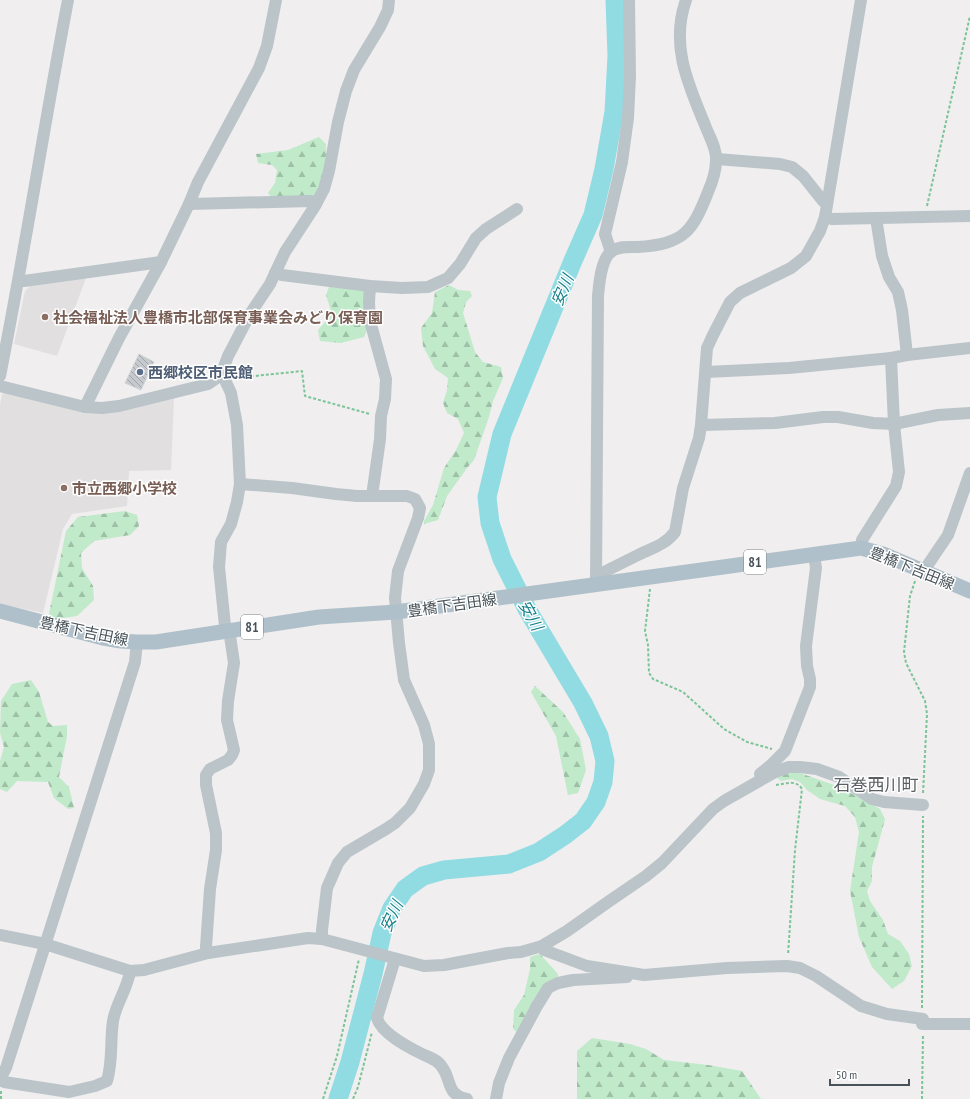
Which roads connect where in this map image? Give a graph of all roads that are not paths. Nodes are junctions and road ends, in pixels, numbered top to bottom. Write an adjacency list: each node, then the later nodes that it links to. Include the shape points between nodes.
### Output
1 (68, 0): 18 (street, via 46,112)
2 (276, 0): 8 (street, via 260,68 198,182)
3 (389, 0): 9 (street, via 388,10 380,27 354,70 346,91 329,171)
4 (629, 0): 15 (street, via 628,118 622,162 605,234)
5 (686, 0): 7 (street, via 680,30 680,50 685,74)
6 (862, 0): 10 (street)
7 (716, 159): 10 (street, via 792,167); 15 (street, via 708,192 689,230 669,243 620,248)
8 (189, 204): 9 (street, via 311,201); 16 (street)
9 (316, 204): 17 (street, via 285,252)
10 (827, 204): 13 (street)
11 (517, 210): 19 (street, via 476,238 448,278 428,287)
12 (970, 216): 14 (street)
13 (825, 217): 14 (street); 23 (street, via 806,256 791,268 740,293 730,302 707,348)
14 (876, 218): 21 (street, via 888,277 898,292)
15 (611, 252): 37 (street, via 600,276 598,296)
16 (161, 262): 18 (street); 27 (street)
17 (275, 273): 19 (street); 25 (street, via 228,356)
18 (19, 280): 24 (street)
19 (370, 286): 33 (street, via 370,321 386,379)
20 (970, 348): 21 (street)
21 (907, 355): 22 (street)
22 (891, 358): 23 (street, via 789,368); 29 (street)
23 (706, 372): 30 (street)
24 (0, 376)
25 (223, 377): 27 (street, via 208,384 119,406); 32 (street, via 231,392 237,424)
26 (0, 386): 27 (street)
27 (85, 407)
28 (970, 413): 29 (street, via 938,415)
29 (894, 424): 30 (street, via 823,417 775,423); 34 (street, via 899,472 896,486 862,540)
30 (701, 425): 37 (street, via 694,458 683,488 675,532 671,538)
31 (970, 473): 36 (street, via 948,535)
32 (240, 484): 33 (street); 41 (street, via 231,524 221,542 219,567)
33 (372, 496): 40 (street, via 407,496 415,499 420,508 398,571)
34 (861, 548): 35 (main road, 豊橋下吉田線 / 81); 36 (main road, 豊橋下吉田線 / 81, via 883,554)
35 (814, 554): 37 (main road, 豊橋下吉田線 / 81, via 650,577); 43 (street, via 816,568 806,646 810,687 785,751 754,778)
36 (923, 572): 38 (main road, 豊橋下吉田線 / 81)
37 (596, 580): 40 (main road, 豊橋下吉田線 / 81, via 532,594)
38 (970, 591)
39 (0, 611): 42 (main road, 豊橋下吉田線 / 81, via 103,638)
40 (396, 612): 41 (main road, 豊橋下吉田線 / 81, via 319,617); 46 (street, via 404,680 424,725 429,744 429,770 410,808 386,830 347,852 338,863 327,888)
41 (226, 631): 42 (main road, 豊橋下吉田線 / 81, via 156,642); 49 (street, via 230,636 234,663 227,720 234,750 228,760 210,769 206,775 216,833 206,947)
42 (137, 642): 47 (street, via 135,662)
43 (752, 784): 44 (street, via 789,767 817,769 839,777 872,799); 48 (street, via 713,809 680,845 646,876)
44 (923, 805)
45 (0, 935): 47 (street)
46 (322, 939): 49 (street, via 308,938); 50 (street)
47 (45, 944): 51 (street); 54 (street)
48 (542, 946): 50 (street, via 444,965 424,966); 52 (street, via 544,950 587,966)
49 (208, 953): 51 (street, via 144,970)
50 (391, 958): 56 (street, via 378,1023 411,1048 436,1060 443,1067 452,1091 460,1098)
51 (130, 971): 55 (street, via 113,1022 108,1081)
52 (636, 974): 53 (street, via 787,966 800,968 816,976 861,1006 922,1021); 57 (street, via 628,977 573,980 548,988 509,1058)
53 (970, 1024)
54 (0, 1080): 55 (street)
55 (68, 1095)
56 (467, 1099)
57 (496, 1099)

